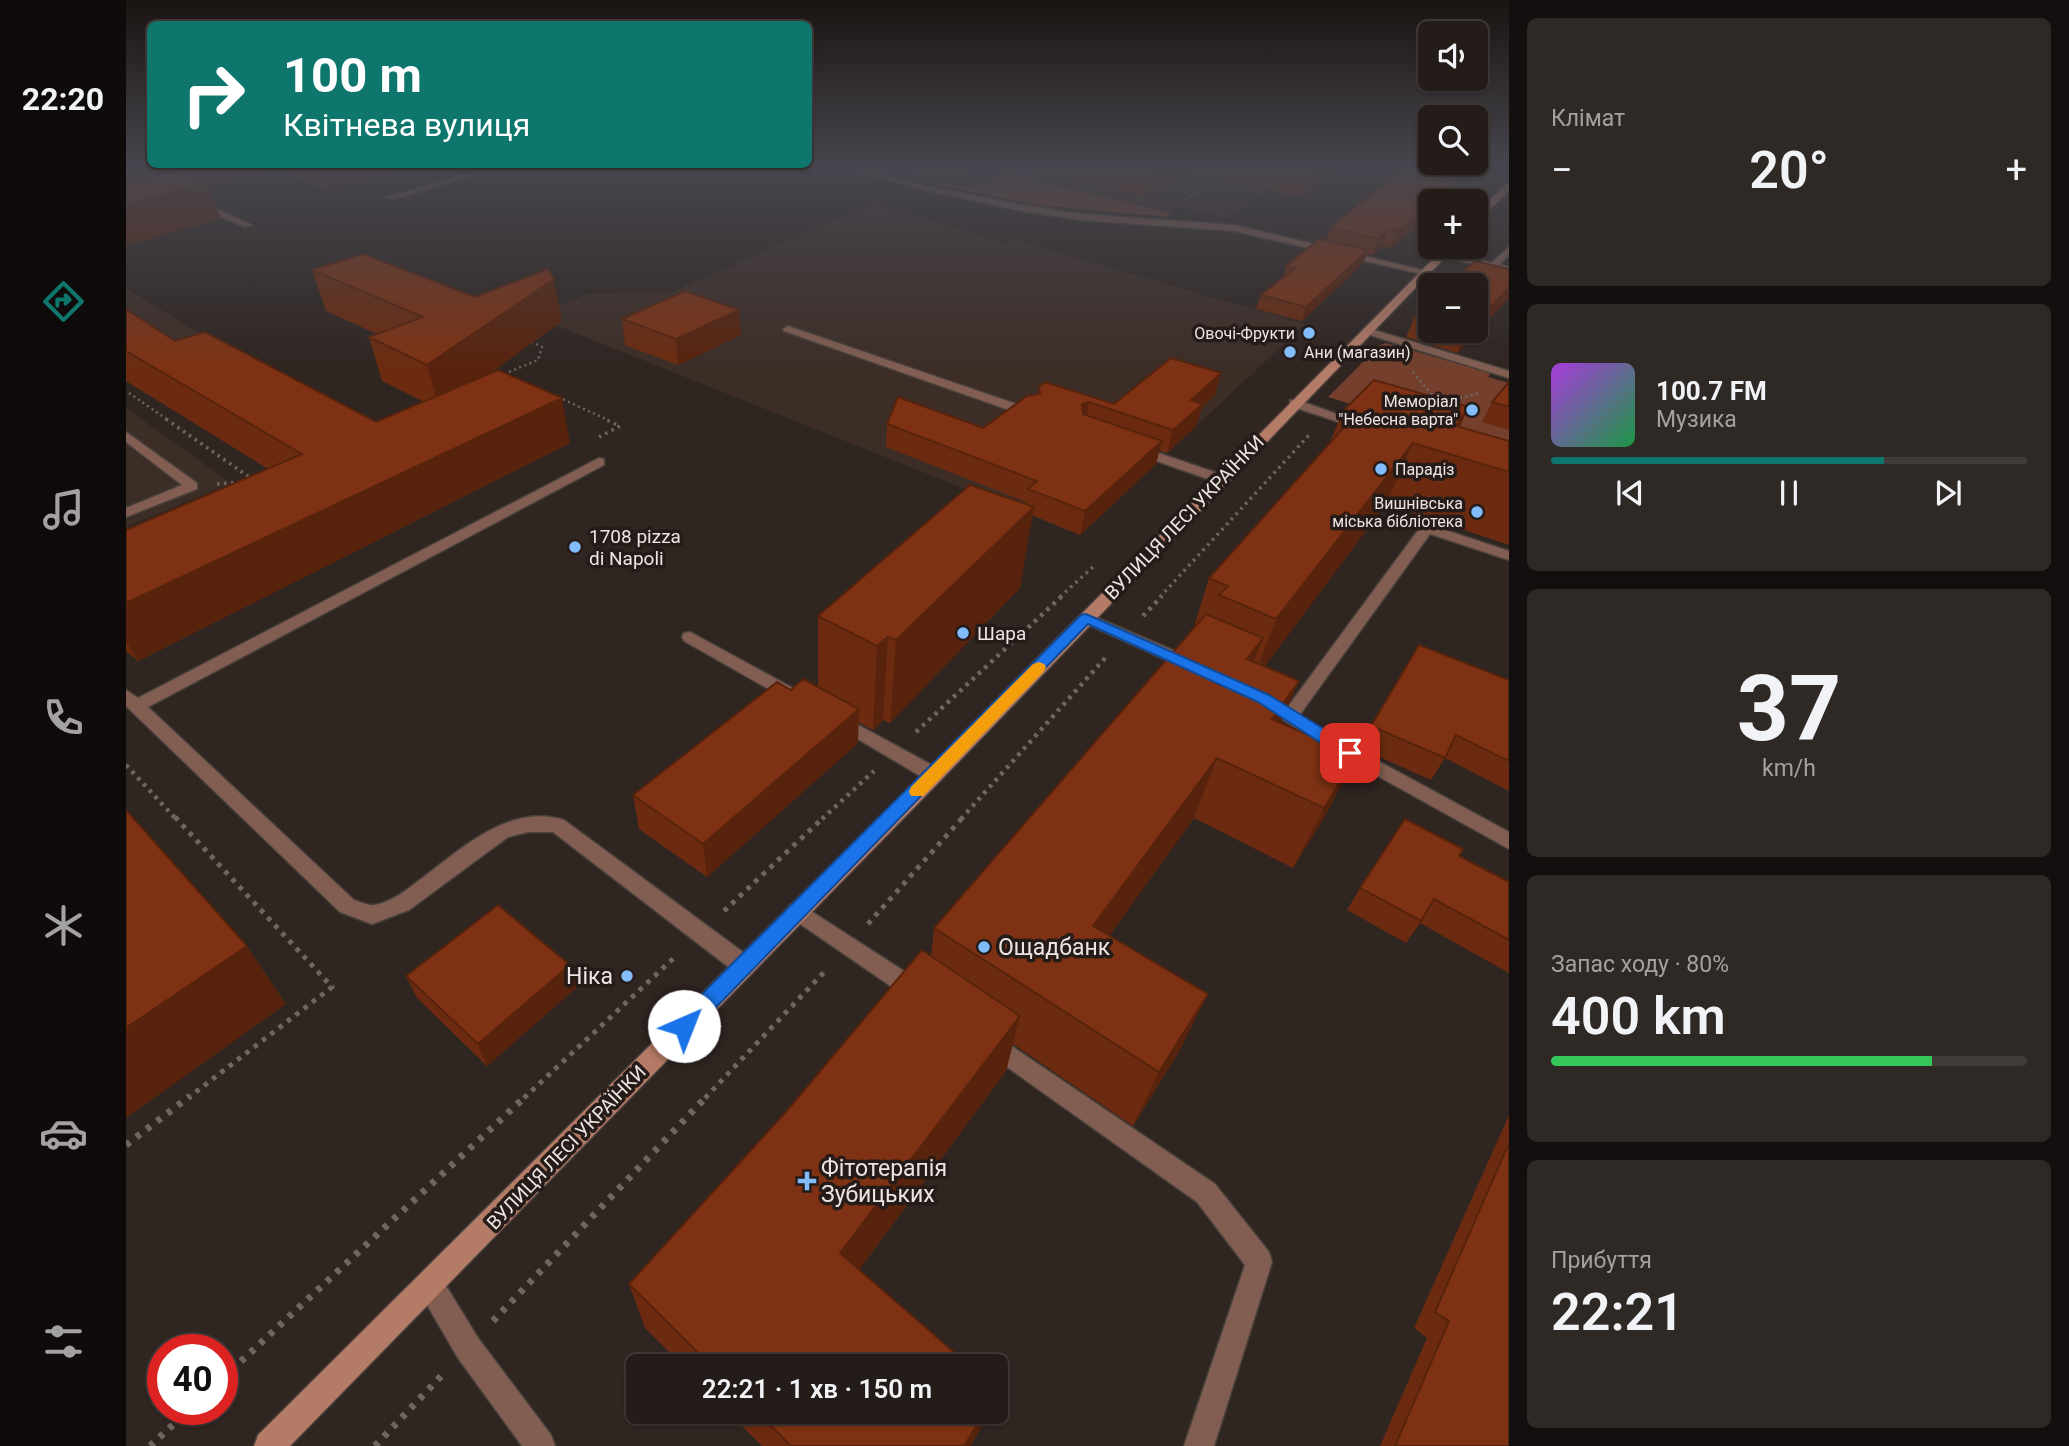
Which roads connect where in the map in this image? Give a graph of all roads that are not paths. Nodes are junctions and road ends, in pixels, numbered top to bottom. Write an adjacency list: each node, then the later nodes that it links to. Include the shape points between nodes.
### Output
1 (1258, 233): 7 (street)
2 (1509, 250): 5 (street)
3 (1438, 259): 7 (street, ВУЛИЦЯ ЛЕСІ УКРАЇНКИ)
4 (1472, 259): 5 (street)
5 (1493, 266): 6 (street)
6 (1509, 270)
7 (1426, 272): 9 (street, ВУЛИЦЯ ЛЕСІ УКРАЇНКИ)
8 (788, 329): 12 (street)
9 (1375, 333): 10 (street); 11 (street, ВУЛИЦЯ ЛЕСІ УКРАЇНКИ)
10 (1509, 375)
11 (1294, 403): 13 (street); 17 (street, ВУЛИЦЯ ЛЕСІ УКРАЇНКИ)
12 (1030, 413)
13 (1378, 431)
14 (126, 436): 18 (street, via 192,486)
15 (1123, 445): 17 (street)
16 (599, 462): 24 (street)
17 (1221, 479): 20 (street, ВУЛИЦЯ ЛЕСІ УКРАЇНКИ)
18 (126, 513)
19 (1509, 556): 25 (street, via 1427,528)
20 (1086, 618): 22 (street); 26 (street, ВУЛИЦЯ ЛЕСІ УКРАЇНКИ)
21 (690, 637): 26 (street)
22 (1208, 672)
23 (1252, 693): 25 (street)
24 (131, 701): 29 (street, via 347,906 372,915 402,904 502,831 557,825)
25 (1290, 716): 27 (street)
26 (934, 775): 28 (street, ВУЛИЦЯ ЛЕСІ УКРАЇНКИ)
27 (1509, 841)
28 (797, 911): 29 (street, ВУЛИЦЯ ЛЕСІ УКРАЇНКИ); 30 (street)
29 (743, 965): 32 (street, ВУЛИЦЯ ЛЕСІ УКРАЇНКИ)
30 (939, 1007)
31 (972, 1030): 35 (street, via 1206,1193 1259,1262)
32 (430, 1286): 33 (street, ВУЛИЦЯ ЛЕСІ УКРАЇНКИ); 34 (street, via 468,1348)
33 (269, 1446)
34 (540, 1446)
35 (1199, 1446)

